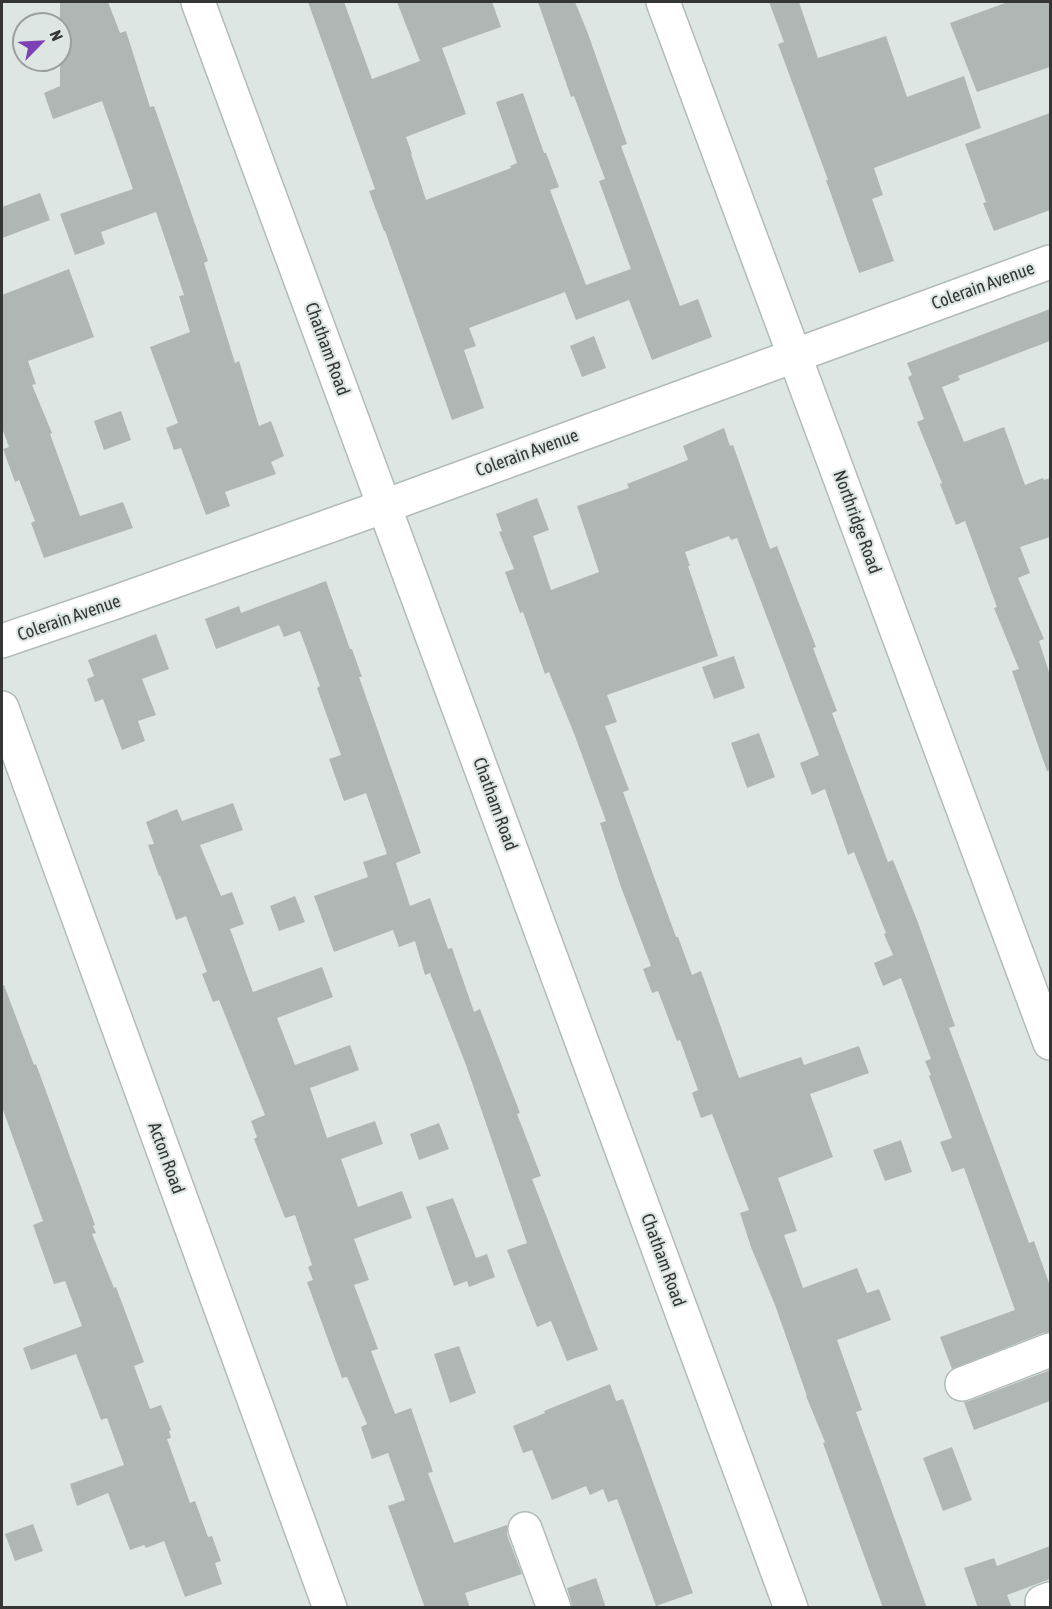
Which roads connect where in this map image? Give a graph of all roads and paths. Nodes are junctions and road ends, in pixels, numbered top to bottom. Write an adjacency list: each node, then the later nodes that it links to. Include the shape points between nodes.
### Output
1 (198, 2): 5 (street, Chatham Road)
2 (663, 2): 4 (street, Northridge Road)
3 (1050, 262): 4 (street, Colerain Avenue)
4 (794, 354): 5 (street, Colerain Avenue); 8 (street, Northridge Road)
5 (385, 506): 6 (street, Colerain Avenue); 14 (street, Chatham Road)
6 (2, 641)
7 (2, 708): 12 (street, Acton Road)
8 (1050, 1043)
9 (1050, 1350): 10 (street)
10 (962, 1384)
11 (525, 1529): 13 (street)
12 (330, 1608)
13 (554, 1608)
14 (791, 1608)

